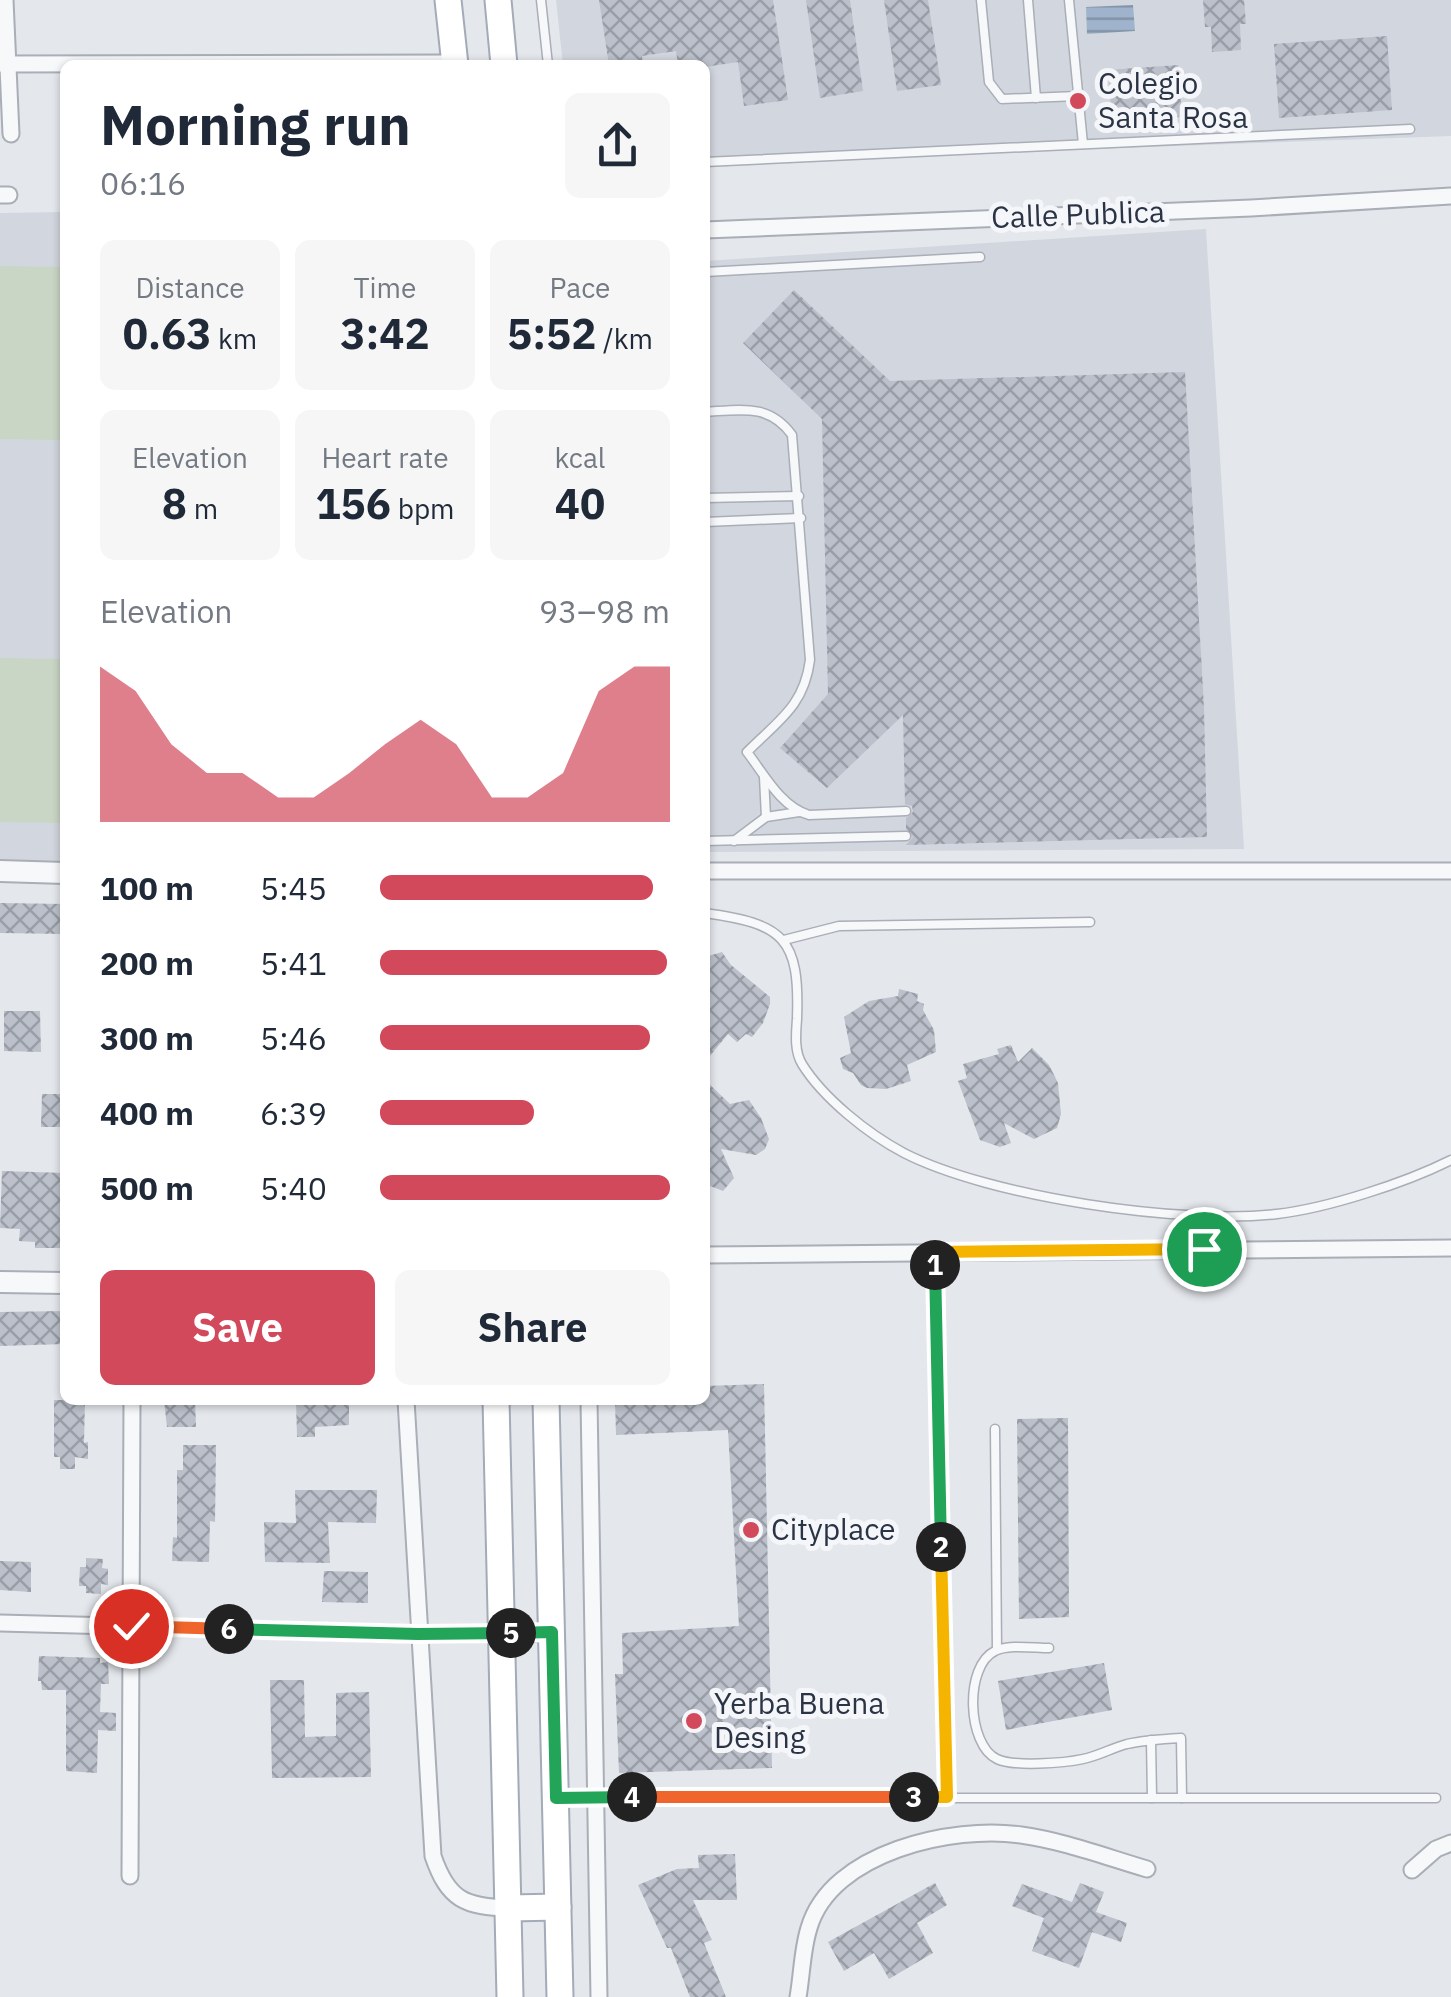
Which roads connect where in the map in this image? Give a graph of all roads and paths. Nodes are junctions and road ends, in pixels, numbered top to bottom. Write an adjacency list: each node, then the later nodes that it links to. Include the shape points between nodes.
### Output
1 (6, 0): 11 (street)
2 (448, 0): 8 (main road)
3 (498, 0): 9 (main road)
4 (541, 0): 10 (lane)
5 (981, 0): 14 (lane, via 994,91 1002,99)
6 (1028, 0): 14 (lane)
7 (1069, 0): 13 (lane)
8 (455, 60)
9 (504, 60)
10 (547, 60)
11 (4, 64): 12 (street); 16 (street)
12 (60, 64)
13 (1078, 96): 14 (lane); 17 (lane)
14 (1036, 98)
15 (1410, 129): 17 (lane)
16 (11, 134)
17 (1083, 144): 18 (lane)
18 (710, 162)
19 (1451, 196): 20 (street, Calle Publica)
20 (710, 230)
21 (980, 257): 22 (lane)
22 (710, 272)
23 (710, 412): 24 (lane, via 756,409 783,422 792,436)
24 (799, 496): 25 (lane); 26 (lane)
25 (710, 498)
26 (801, 518): 27 (lane); 28 (lane, via 807,684 747,752)
27 (710, 522)
28 (764, 774): 30 (lane); 31 (lane)
29 (906, 811): 30 (lane)
30 (799, 812): 31 (lane)
31 (766, 817): 34 (lane)
32 (906, 836): 34 (lane)
33 (710, 841): 34 (lane)
34 (734, 841)
35 (0, 871): 38 (street)
36 (710, 871): 37 (street)
37 (1451, 871)
38 (60, 873)
39 (710, 913): 41 (lane, via 758,923)
40 (1090, 922): 41 (lane, via 839,926)
41 (784, 940): 42 (lane, via 798,978 800,1061 873,1134 950,1170 1094,1205 1220,1217 1333,1202)
42 (1451, 1160)
43 (1451, 1248): 44 (street)
44 (935, 1252): 45 (street); 63 (lane)
45 (710, 1255)
46 (0, 1282): 47 (street)
47 (60, 1283)
48 (132, 1405): 55 (street)
49 (406, 1405): 58 (street)
50 (496, 1405): 57 (main road)
51 (546, 1405): 56 (main road)
52 (589, 1405): 62 (street)
53 (995, 1429): 60 (lane)
54 (0, 1622): 55 (street)
55 (131, 1626): 58 (street); 71 (street)
56 (552, 1632): 57 (street); 64 (main road)
57 (501, 1633): 58 (street); 73 (main road)
58 (418, 1634): 73 (street, via 439,1874 460,1898)
59 (1049, 1648): 60 (lane)
60 (997, 1649): 61 (lane, via 974,1677 975,1723 982,1746 995,1758 1081,1760)
61 (1151, 1740): 65 (lane); 66 (lane, via 1181,1738)
62 (596, 1796): 63 (lane); 64 (lane); 76 (street)
63 (947, 1797): 65 (lane)
64 (556, 1798): 72 (main road)
65 (1152, 1798): 66 (lane)
66 (1182, 1798): 67 (lane)
67 (1436, 1798)
68 (1451, 1843): 70 (street)
69 (1148, 1870): 77 (street, via 1018,1835 956,1836 905,1846 847,1876 823,1902 809,1926)
70 (1412, 1870)
71 (130, 1876)
72 (558, 1907): 73 (main road); 75 (main road)
73 (510, 1908): 74 (main road)
74 (510, 1997)
75 (560, 1997)
76 (599, 1997)
77 (798, 1997)

